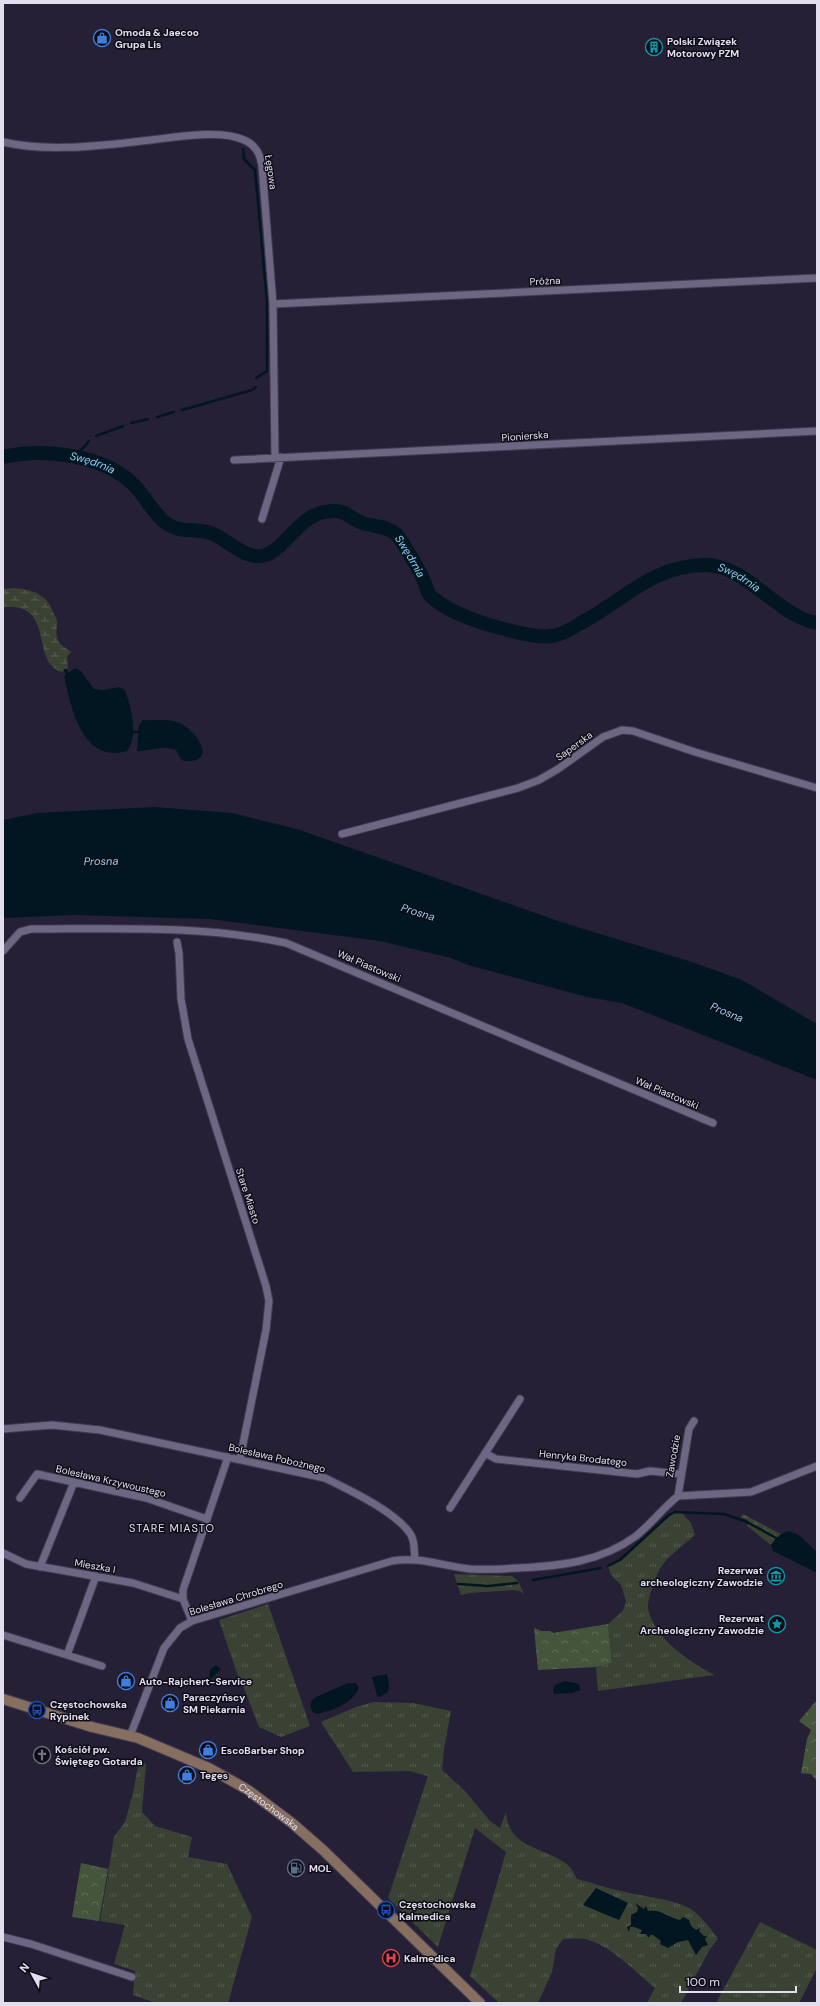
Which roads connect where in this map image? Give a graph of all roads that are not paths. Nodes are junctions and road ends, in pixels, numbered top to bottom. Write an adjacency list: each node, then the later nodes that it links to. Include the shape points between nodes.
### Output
1 (3, 142): 3 (street, Łęgowa, via 45,148 99,146 183,136 228,136 245,140 257,149 261,160)
2 (817, 278): 3 (street, Próżna)
3 (273, 304): 5 (street, Łęgowa)
4 (817, 431): 5 (street, Pionierska)
5 (278, 457): 6 (street, Pionierska); 7 (street, Łęgowa)
6 (234, 460)
7 (262, 519)
8 (817, 788): 9 (street, Saperska, via 633,731 622,730 603,737 539,780 518,788)
9 (342, 834)
10 (177, 942): 18 (street, Stare Miasto, via 180,999 188,1039 266,1286 268,1300 266,1330)
11 (3, 951): 12 (street, Wał Piastowski, via 20,932 31,930 195,931 286,943)
12 (713, 1123)
13 (520, 1399): 16 (street)
14 (694, 1421): 20 (street, Zawodzie, via 689,1429)
15 (3, 1429): 17 (street, Bolesława Pobożnego, via 52,1425 100,1430)
16 (485, 1453): 20 (street, Henryka Brodatego, via 496,1459 637,1474 650,1471); 24 (street)
17 (228, 1456): 18 (street, Bolesława Pobożnego); 25 (street)
18 (240, 1459): 27 (street, Bolesława Pobożnego, via 326,1478 350,1490 399,1521 411,1536)
19 (817, 1466): 22 (street, via 751,1492)
20 (680, 1474): 22 (street, Zawodzie)
21 (74, 1482): 23 (street, Bolesława Krzywoustego, via 37,1474); 25 (street, Bolesława Krzywoustego, via 146,1498); 28 (street)
22 (678, 1496): 27 (street, via 648,1525 619,1547 574,1563 551,1567 486,1570)
23 (20, 1498)
24 (450, 1508)
25 (207, 1518): 30 (street, via 183,1590)
26 (3, 1553): 28 (street, Mieszka I, via 16,1561)
27 (415, 1559): 31 (street, Bolesława Chrobrego, via 392,1561)
28 (40, 1567): 29 (street, Mieszka I)
29 (96, 1576): 30 (street, Mieszka I, via 147,1586); 33 (street)
30 (183, 1599): 31 (street)
31 (192, 1621): 36 (street, Bolesława Chrobrego, via 180,1628 164,1648)
32 (3, 1635): 33 (street)
33 (67, 1655): 34 (street)
34 (102, 1666)
35 (3, 1699): 36 (main road, Częstochowska, via 81,1724)
36 (130, 1736): 39 (main road, Częstochowska, via 225,1776 272,1808 304,1833 353,1878)
37 (3, 1937): 38 (street, via 26,1942)
38 (132, 1977)
39 (480, 2003)

